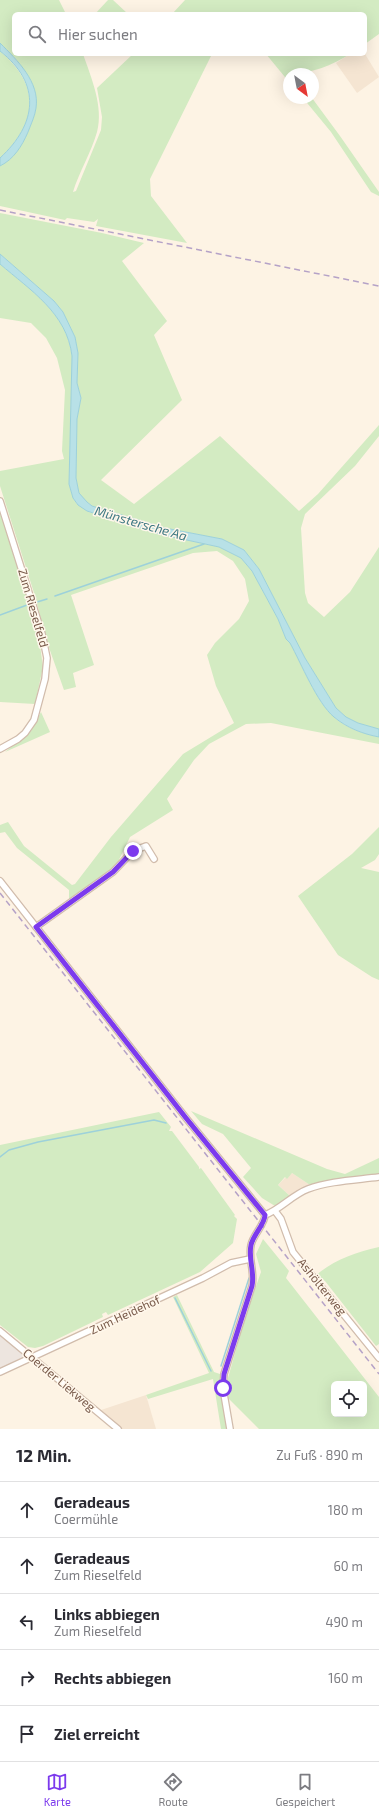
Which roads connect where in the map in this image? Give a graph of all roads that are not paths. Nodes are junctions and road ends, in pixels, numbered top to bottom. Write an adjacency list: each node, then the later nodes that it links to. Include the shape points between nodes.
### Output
1 (0, 500): 2 (street, Zum Rieselfeld, via 42,634 46,658 45,679 34,720 22,736)
2 (0, 749)
3 (154, 858): 5 (street, via 146,846 133,851 113,872)
4 (0, 880): 5 (street)
5 (36, 927): 8 (street)
6 (379, 1177): 7 (street, via 308,1189)
7 (275, 1211): 8 (street); 12 (street, Ashölterweg, via 281,1219 293,1252)
8 (265, 1215): 9 (street, via 252,1241)
9 (250, 1259): 11 (street, Zum Heidehof, via 231,1263); 15 (street, via 254,1278 224,1374 223,1388)
10 (0, 1331): 11 (street, Coerder Liekweg)
11 (32, 1358): 13 (street, Zum Heidehof); 14 (street, Coerder Liekweg)
12 (379, 1358)
13 (0, 1372)
14 (118, 1429)
15 (230, 1429)

